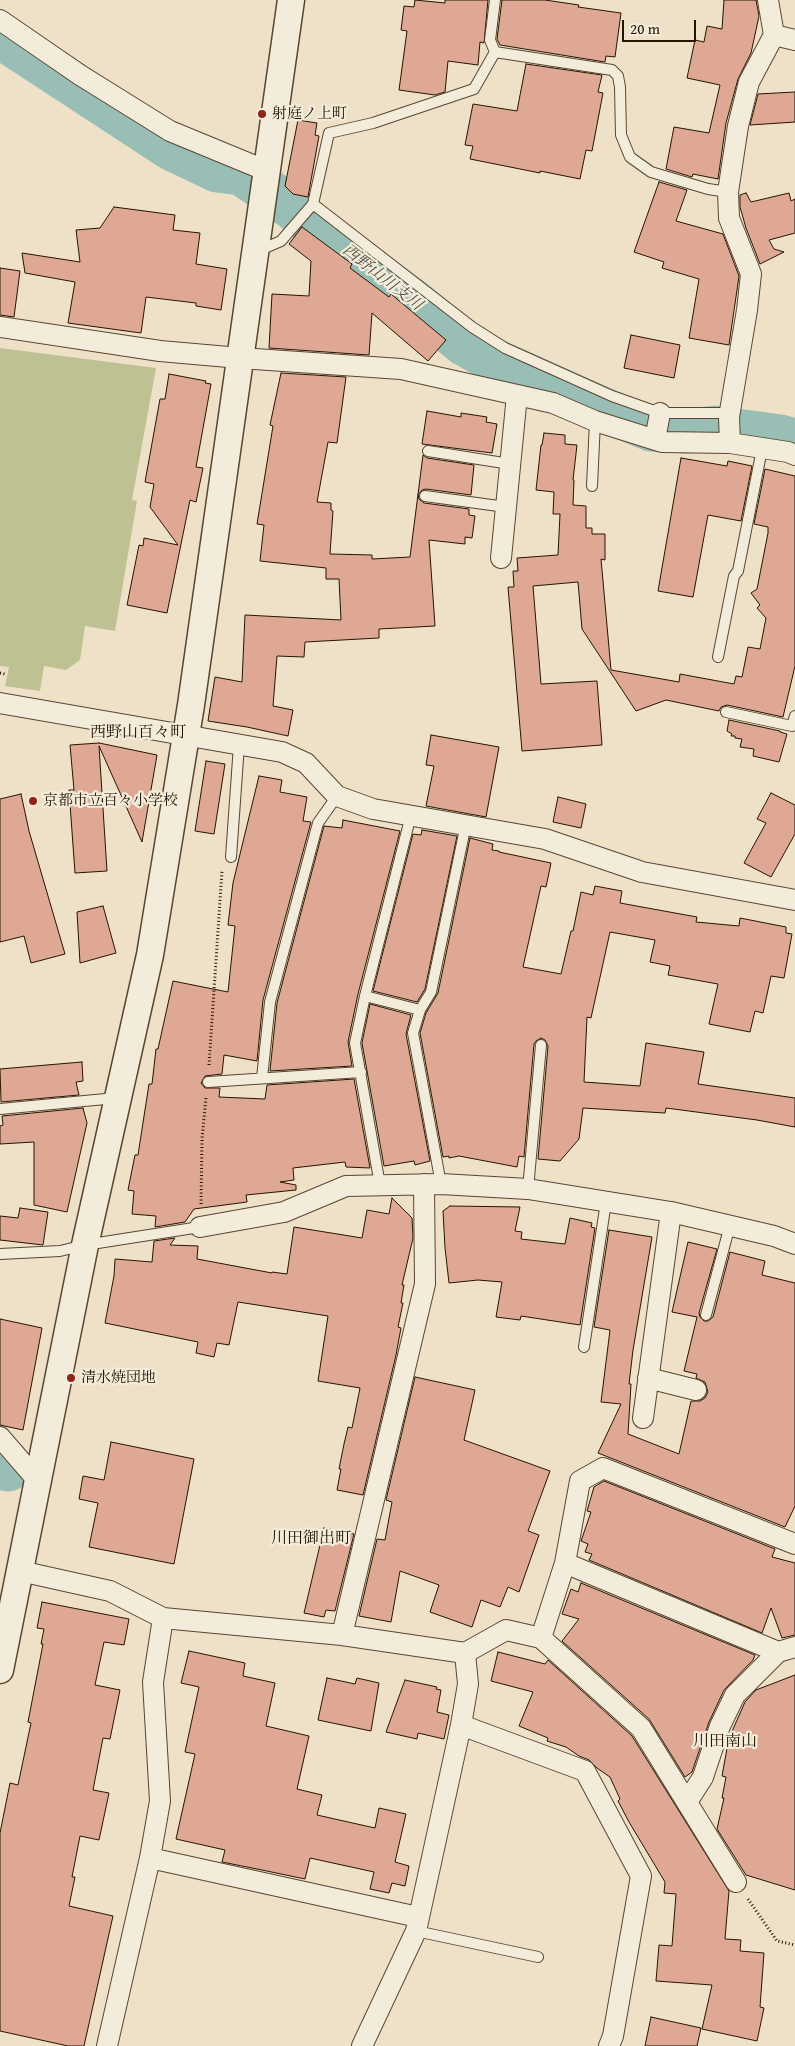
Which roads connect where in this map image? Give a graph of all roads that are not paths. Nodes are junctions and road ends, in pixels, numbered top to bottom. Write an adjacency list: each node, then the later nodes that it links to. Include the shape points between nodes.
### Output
1 (291, 0): 8 (street)
2 (494, 0): 7 (lane, via 490,40)
3 (768, 0): 5 (street)
4 (0, 20): 8 (street, via 170,131)
5 (774, 35): 6 (street); 9 (street, via 749,82 738,126)
6 (795, 40)
7 (496, 52): 9 (lane, via 612,70 618,76 621,135 630,157 651,172); 10 (lane, via 474,88 373,122 329,133)
8 (265, 184): 11 (street)
9 (728, 192): 16 (street, via 729,218 751,274)
10 (311, 206): 11 (lane, via 281,241); 15 (lane, via 505,348 612,396)
11 (255, 252): 13 (street)
12 (0, 327): 13 (street, via 160,351)
13 (240, 358): 14 (street, via 401,369); 32 (street)
14 (517, 395): 17 (street, via 553,403); 23 (street)
15 (660, 413): 16 (lane); 18 (street)
16 (730, 413): 19 (street)
17 (595, 421): 18 (street); 24 (lane)
18 (655, 439): 19 (street, via 662,442)
19 (730, 443): 20 (street)
20 (762, 448): 22 (street); 28 (lane)
21 (428, 451): 23 (lane)
22 (795, 455)
23 (510, 464): 26 (street)
24 (592, 486)
25 (425, 496): 26 (lane)
26 (506, 507): 27 (street)
27 (501, 558)
28 (718, 657)
29 (0, 703): 32 (street)
30 (726, 712): 31 (lane, via 792,726)
31 (795, 716)
32 (186, 736): 33 (street); 45 (street, via 150,955)
33 (239, 745): 34 (street, via 282,752 306,763); 37 (lane)
34 (337, 796): 35 (street, via 373,809); 43 (lane, via 318,823 270,1002)
35 (411, 815): 36 (street); 39 (lane)
36 (466, 824): 38 (street, via 545,839 642,872); 40 (lane, via 431,992)
37 (231, 857)
38 (795, 900)
39 (365, 996): 40 (lane); 42 (lane, via 355,1043)
40 (420, 1010): 47 (lane, via 413,1032)
41 (541, 1045): 49 (lane)
42 (361, 1072): 43 (lane); 48 (lane)
43 (262, 1078): 44 (lane)
44 (208, 1082)
45 (117, 1098): 46 (lane); 55 (street)
46 (0, 1108)
47 (432, 1184): 48 (street); 49 (street); 68 (street, via 425,1284)
48 (380, 1185): 53 (street, via 346,1186 284,1212)
49 (528, 1189): 50 (street)
50 (606, 1202): 51 (street); 58 (lane)
51 (671, 1212): 52 (street); 59 (street)
52 (730, 1225): 54 (street); 57 (lane)
53 (200, 1227): 55 (lane)
54 (795, 1244)
55 (85, 1245): 56 (lane, via 60,1251); 63 (street)
56 (0, 1254)
57 (706, 1315)
58 (584, 1347)
59 (648, 1378): 60 (street); 61 (street)
60 (696, 1390)
61 (643, 1418)
62 (0, 1437): 63 (street)
63 (38, 1481): 66 (street)
64 (795, 1544): 65 (street, via 602,1468 580,1481)
65 (565, 1563): 69 (street); 70 (street)
66 (20, 1571): 67 (street, via 110,1591); 72 (street)
67 (163, 1618): 68 (street); 75 (street, via 153,1682 160,1801)
68 (342, 1635): 71 (street)
69 (541, 1638): 71 (street, via 506,1630); 74 (street, via 641,1728)
70 (787, 1649): 74 (street, via 735,1696 720,1726 703,1777)
71 (465, 1653): 73 (street, via 468,1684)
72 (0, 1670)
73 (462, 1725): 77 (street); 81 (street, via 585,1771 642,1876)
74 (687, 1802): 76 (street)
75 (150, 1858): 77 (street); 79 (street)
76 (736, 1882)
77 (417, 1924): 78 (lane); 80 (street)
78 (538, 1957)
79 (106, 2046)
80 (362, 2046)
81 (609, 2046)

